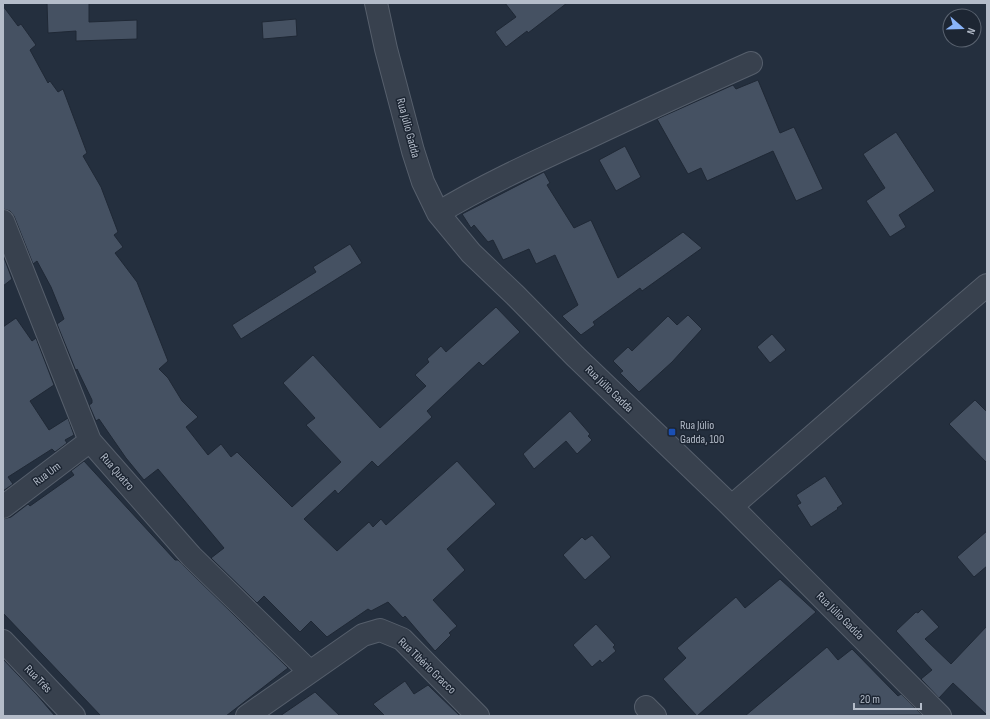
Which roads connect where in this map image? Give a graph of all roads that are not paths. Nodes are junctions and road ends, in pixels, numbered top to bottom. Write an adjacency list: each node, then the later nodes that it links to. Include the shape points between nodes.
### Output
1 (376, 3): 3 (street, Rua Júlio Gadda, via 413,151 423,182)
2 (751, 63): 3 (street, via 544,158)
3 (438, 213): 7 (street, Rua Júlio Gadda, via 471,253)
4 (3, 221): 6 (street, Rua Quatro)
5 (987, 285): 7 (street)
6 (90, 441): 8 (street, Rua Um); 10 (street, Rua Quatro, via 192,556)
7 (732, 506): 14 (street, Rua Júlio Gadda)
8 (3, 507)
9 (3, 642): 11 (street, Rua Três)
10 (309, 672): 12 (street, Rua Tibério Gracco); 13 (street, Rua Tibério Gracco, via 363,635 380,630 402,639)
11 (74, 716)
12 (247, 716)
13 (478, 716)
14 (940, 716)

